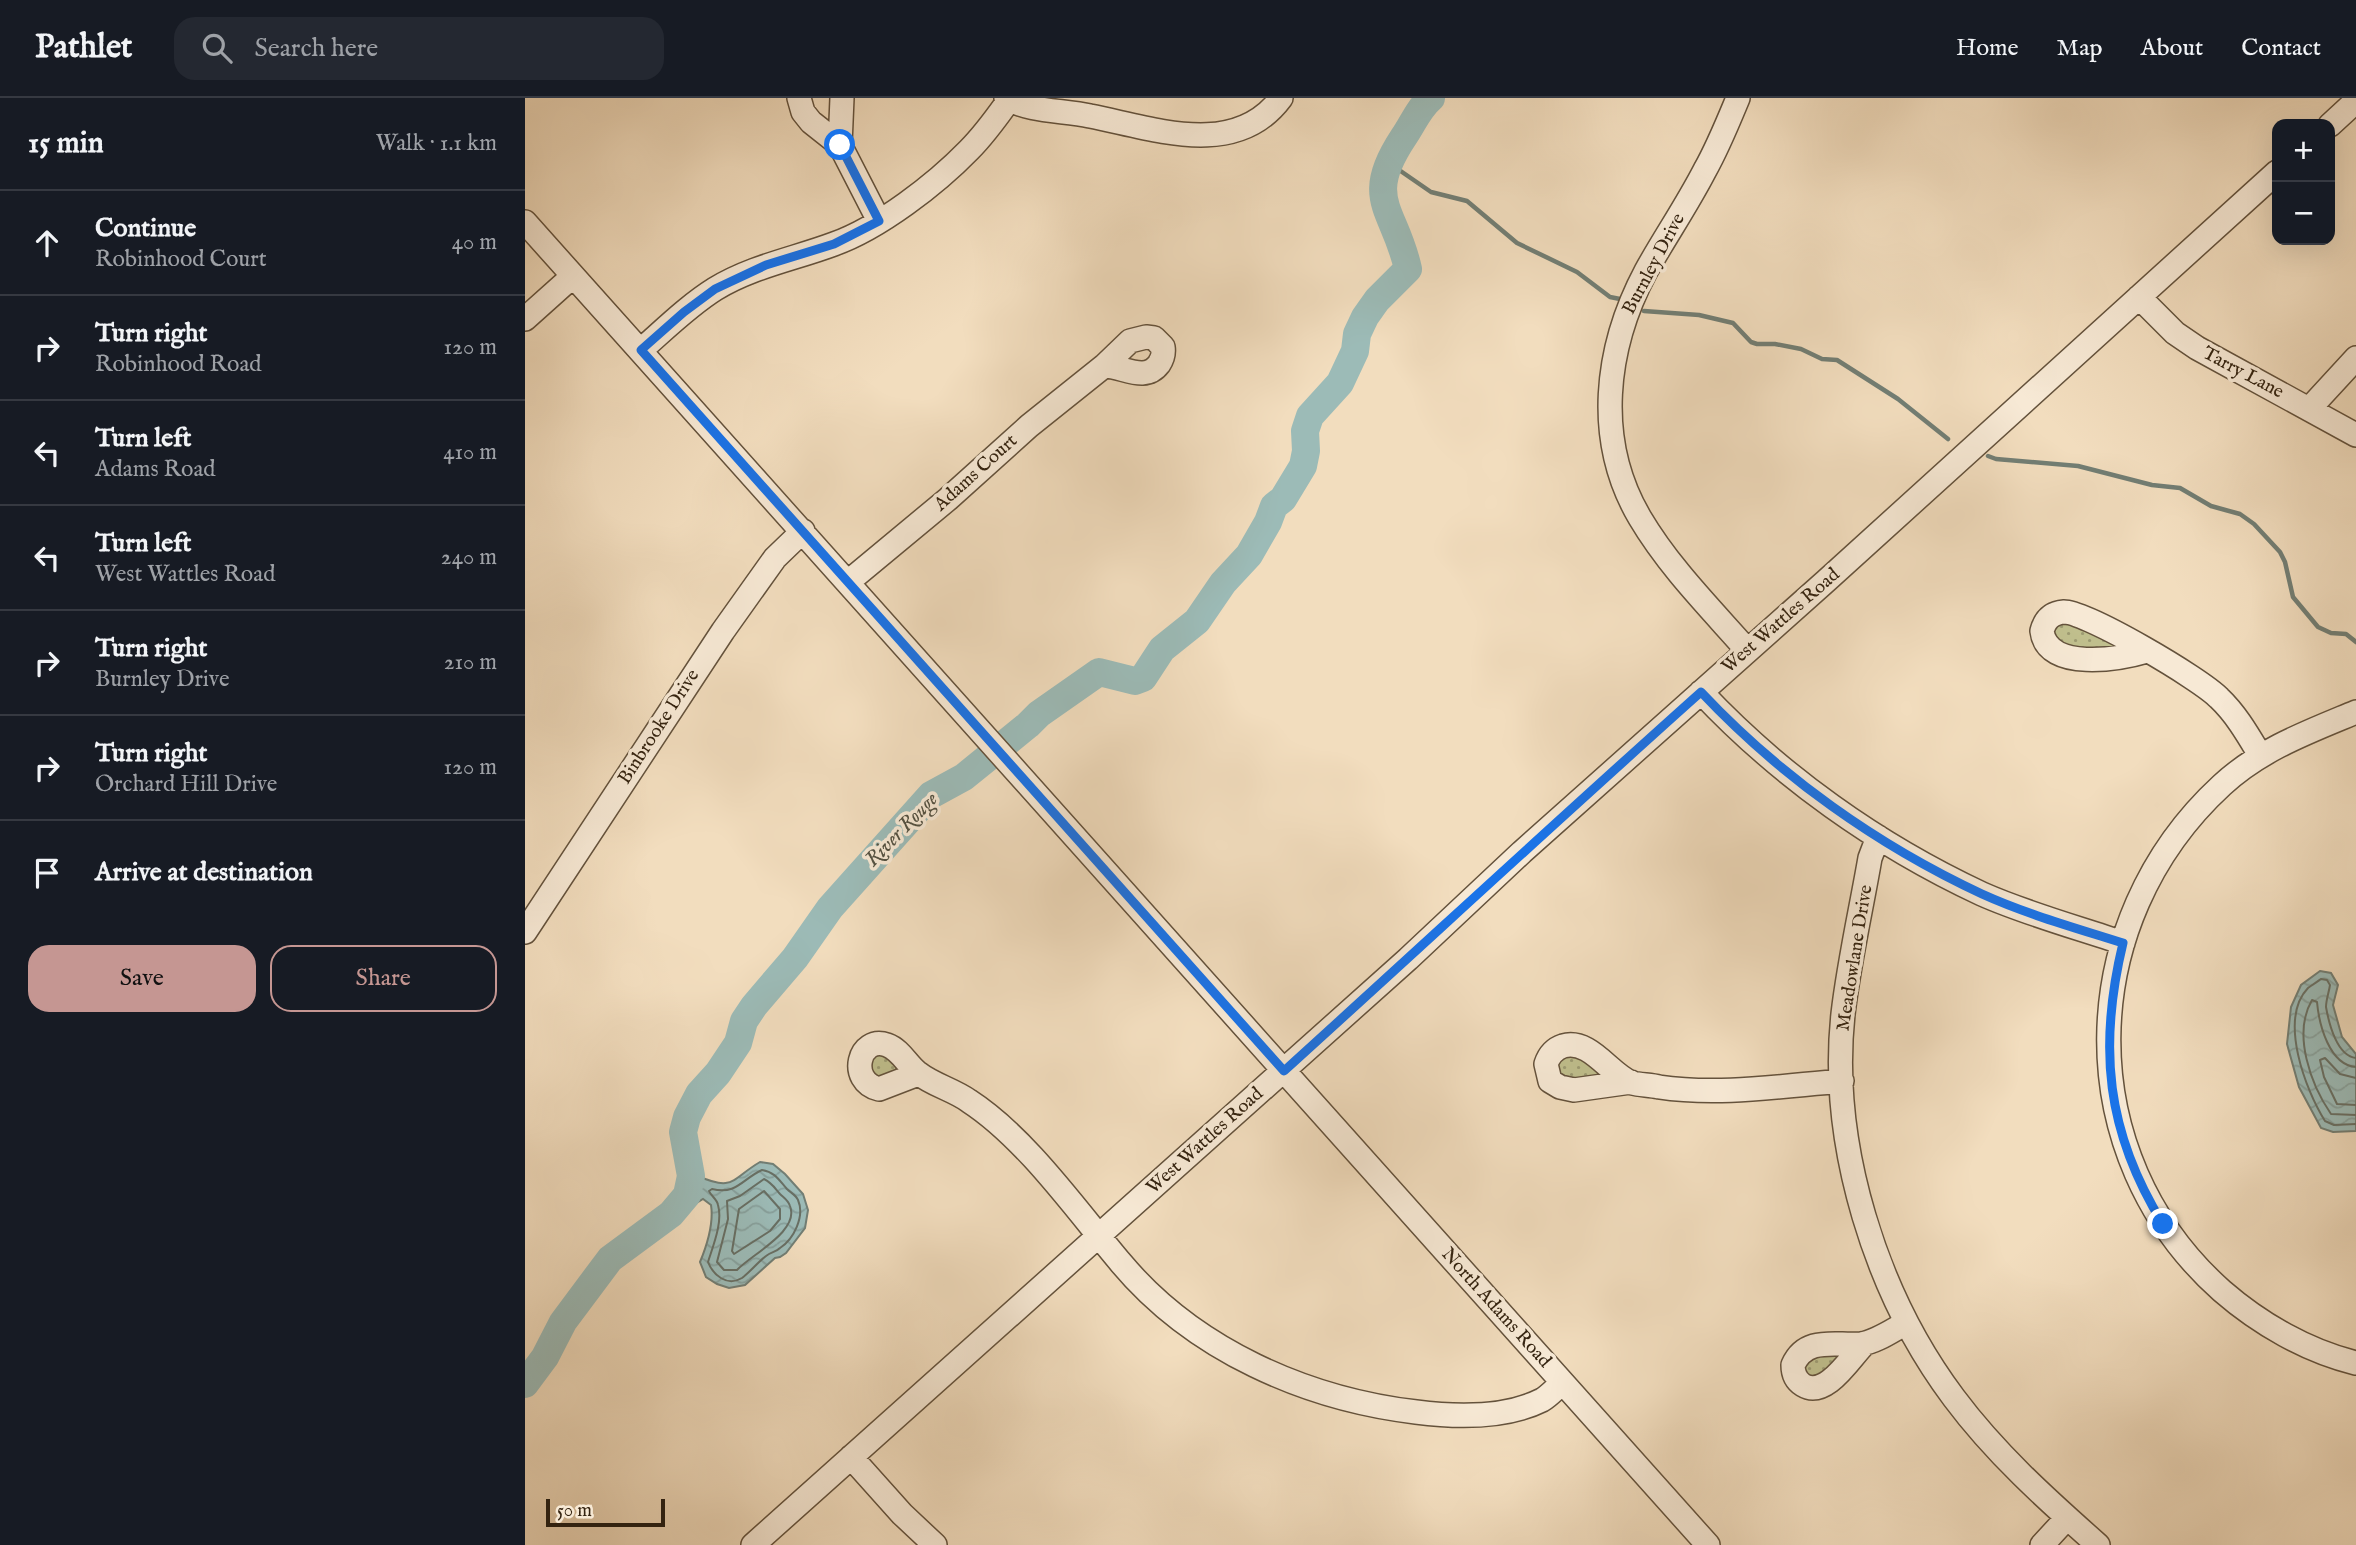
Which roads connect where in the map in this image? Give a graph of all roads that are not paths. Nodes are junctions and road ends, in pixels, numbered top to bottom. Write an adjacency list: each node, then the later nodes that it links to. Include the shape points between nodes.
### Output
1 (799, 98): 8 (street, via 811,122)
2 (842, 98): 8 (street)
3 (1280, 98): 5 (street, via 1256,122 1208,135 1173,133)
4 (1738, 98): 22 (street, Burnley Drive, via 1705,170 1625,316 1616,344 1609,402 1616,461 1639,517)
5 (1008, 99): 10 (street, via 958,161)
6 (2356, 101): 7 (street)
7 (2335, 120)
8 (840, 145): 10 (street)
9 (2272, 177): 13 (street, West Wattles Road)
10 (879, 221): 15 (street, via 834,244 766,265 715,289)
11 (525, 222): 12 (street, North Adams Road)
12 (573, 276): 14 (street); 15 (street, North Adams Road)
13 (2139, 297): 18 (street, Tarry Lane, via 2197,348); 22 (street, West Wattles Road)
14 (525, 320)
15 (641, 350): 20 (street, North Adams Road)
16 (2356, 358): 18 (street)
17 (1104, 366): 21 (street, Adams Court)
18 (2310, 408): 19 (street, Tarry Lane)
19 (2356, 435)
20 (803, 531): 21 (street, North Adams Road); 28 (street, Binbrooke Drive, via 775,558 716,641)
21 (848, 582): 30 (street, North Adams Road)
22 (1747, 650): 24 (street, West Wattles Road)
23 (2147, 651): 26 (street, via 2219,697)
24 (1701, 692): 27 (street, via 1803,786); 30 (street, West Wattles Road)
25 (2356, 712): 26 (street)
26 (2260, 755): 29 (street, via 2220,786 2179,833 2147,883)
27 (1878, 836): 29 (street, via 1984,895); 32 (street, Meadowlane Drive, via 1870,858 1843,1015)
28 (525, 932)
29 (2123, 943): 37 (street, via 2111,1002 2111,1081 2117,1120 2145,1195 2180,1248 2231,1299 2293,1339)
30 (1284, 1071): 34 (street, West Wattles Road); 38 (street, North Adams Road)
31 (918, 1074): 34 (street, via 967,1099 1001,1125)
32 (1842, 1081): 33 (street, via 1709,1091); 35 (street, Meadowlane Drive, via 1861,1205)
33 (1631, 1082)
34 (1099, 1236): 38 (street, via 1143,1286 1195,1329 1248,1362 1310,1389 1375,1407 1460,1414 1527,1406); 39 (street, West Wattles Road)
35 (1906, 1323): 36 (street); 40 (street, Meadowlane Drive, via 1970,1418)
36 (1864, 1344)
37 (2356, 1363)
38 (1562, 1383): 43 (street, North Adams Road)
39 (852, 1457): 41 (street, West Wattles Road); 42 (street)
40 (2067, 1518): 44 (street); 45 (street, Meadowlane Drive)
41 (753, 1545)
42 (935, 1545)
43 (1708, 1545)
44 (2042, 1545)
45 (2098, 1545)

